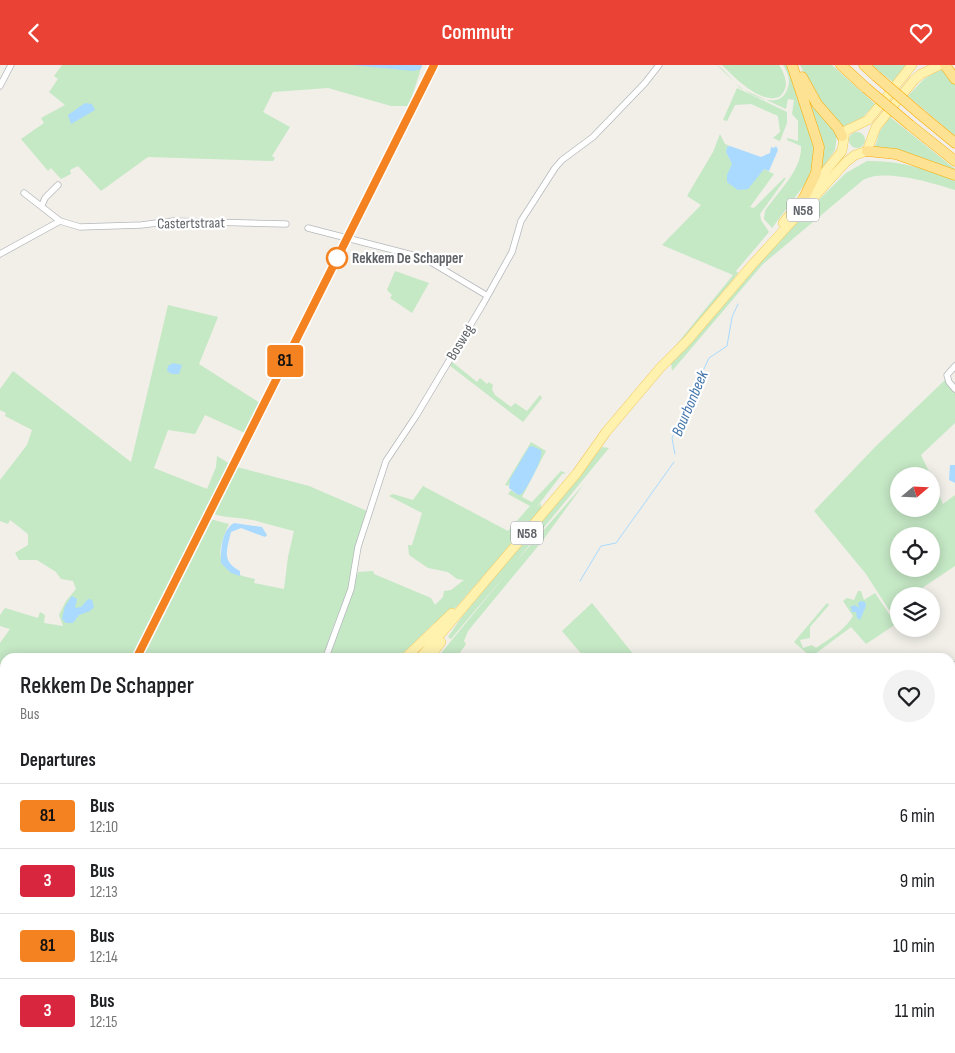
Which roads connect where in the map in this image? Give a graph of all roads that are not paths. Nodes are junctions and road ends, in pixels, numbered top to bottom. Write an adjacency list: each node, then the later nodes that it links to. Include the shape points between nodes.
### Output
1 (12, 65): 11 (street)
2 (434, 65): 25 (main road)
3 (659, 65): 28 (street, Bosweg, via 593,137 559,163 521,221 512,252)
4 (794, 65): 12 (highway); 20 (highway, via 819,147 816,173)
5 (841, 65): 16 (highway, bridge)
6 (864, 65): 13 (highway, bridge)
7 (912, 65): 12 (main road, N58, via 868,120 849,128)
8 (940, 65): 14 (main road, via 914,80 876,127)
9 (945, 65): 10 (highway)
10 (955, 79)
11 (0, 87)
12 (843, 140): 15 (main road, via 848,151); 20 (main road, N58, via 839,155)
13 (955, 143)
14 (867, 151): 15 (main road, N58); 17 (highway, via 896,154)
15 (855, 155): 27 (main road, N58)
16 (955, 161)
17 (955, 175)
18 (58, 185): 21 (street, via 45,197)
19 (24, 193): 21 (street)
20 (804, 197): 27 (main road, N58)
21 (42, 205): 22 (street)
22 (60, 221): 23 (street, Castertstraat, via 80,227 173,221); 26 (street)
23 (286, 224)
24 (308, 228): 25 (street)
25 (346, 239): 28 (street, via 424,258); 32 (main road)
26 (0, 254)
27 (752, 265): 31 (main road, N58, via 688,341 650,379 576,474)
28 (486, 295): 33 (street, Bosweg, via 416,416 382,467 358,547 351,589)
29 (955, 367): 30 (street, via 947,375)
30 (955, 389)
31 (478, 589): 34 (main road, N58); 35 (main road, N58); 36 (main road, N58, via 473,602)
32 (139, 653)
33 (327, 653)
34 (410, 653)
35 (425, 653)
36 (433, 653)

